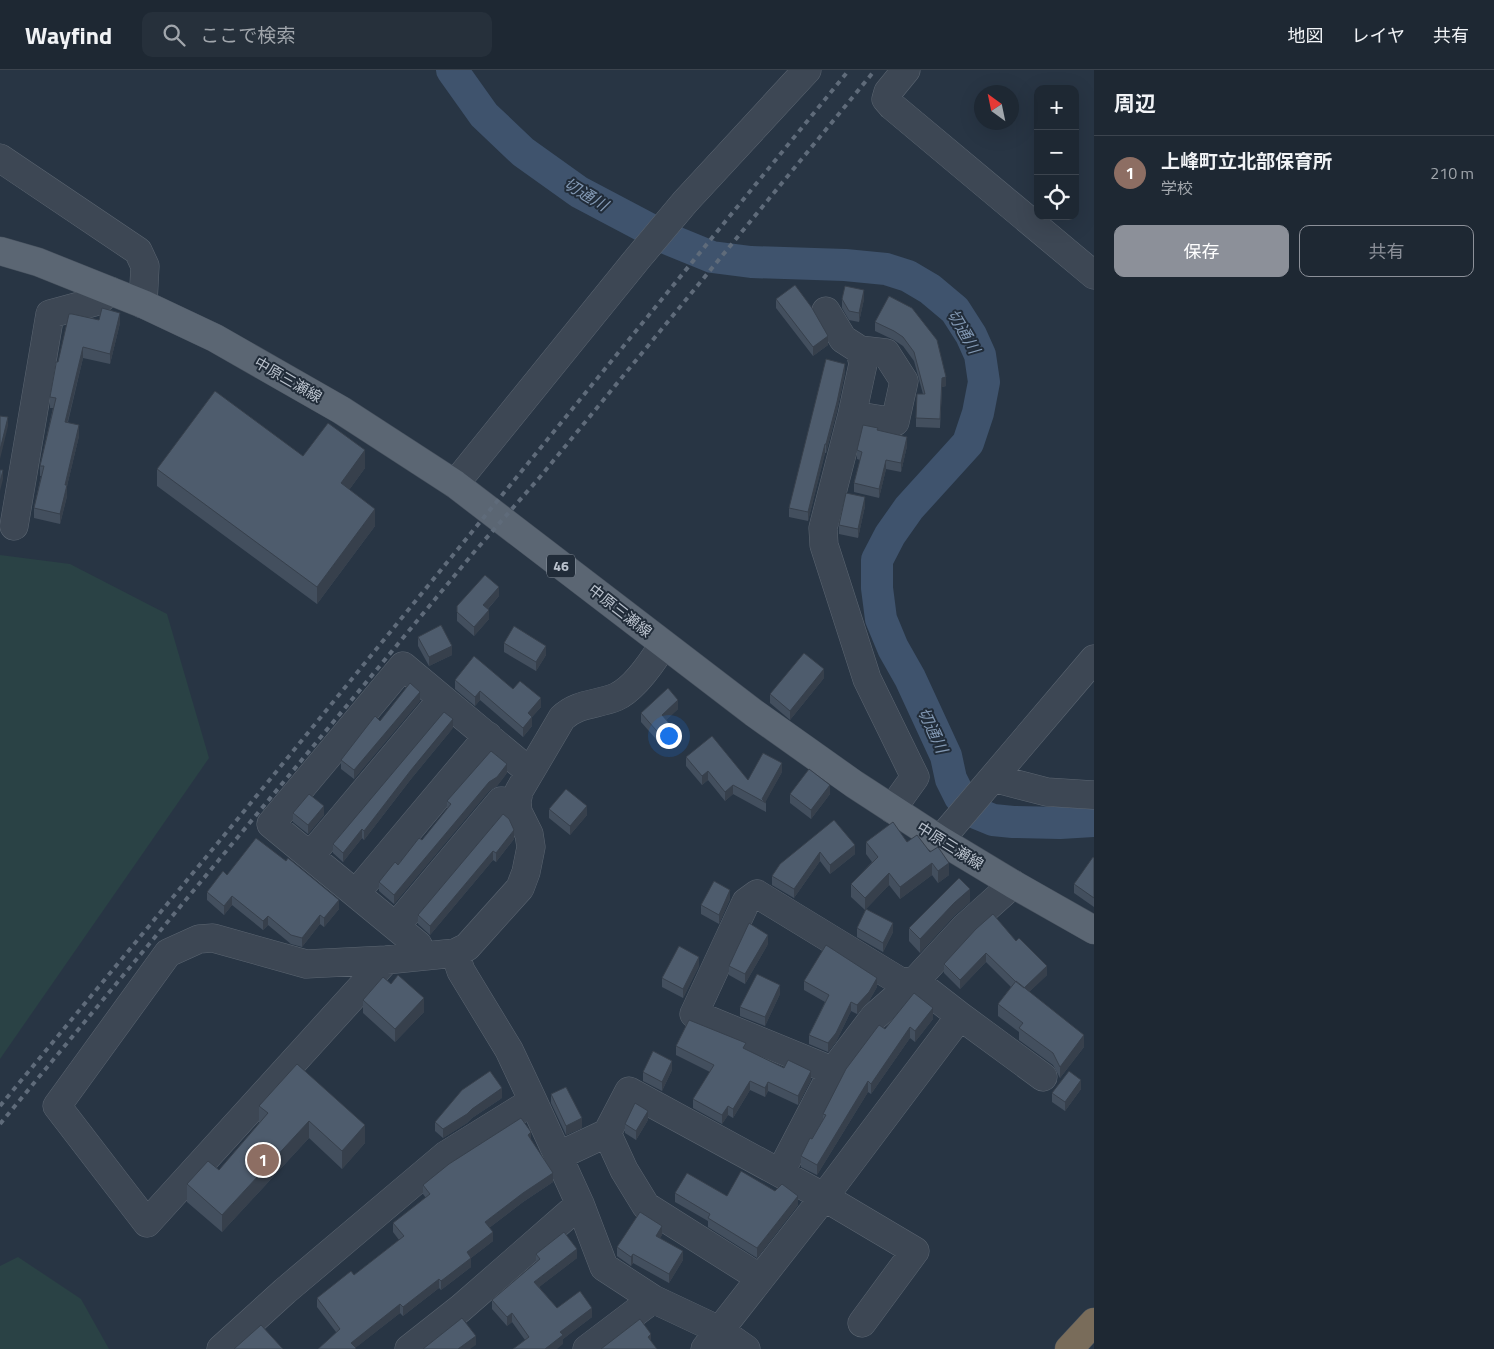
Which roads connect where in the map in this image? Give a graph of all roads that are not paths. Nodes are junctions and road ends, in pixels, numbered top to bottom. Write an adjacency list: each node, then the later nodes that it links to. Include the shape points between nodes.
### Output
1 (808, 70): 11 (street, via 685,202)
2 (906, 70): 5 (street, via 888,92 886,99 892,106)
3 (0, 158): 7 (street, via 138,251 145,266)
4 (0, 251): 6 (main road, 中原三瀬線 / 46, via 38,262)
5 (1094, 275)
6 (110, 291): 7 (main road, 中原三瀬線 / 46); 12 (street, via 98,301 50,314)
7 (143, 304): 11 (main road, 中原三瀬線 / 46, via 215,338 332,405)
8 (826, 311): 9 (street, via 844,339)
9 (860, 350): 10 (street, via 864,364); 10 (street, via 886,353 904,381 895,422)
10 (852, 415): 21 (street, via 822,528 824,545 867,680 914,777)
11 (455, 484): 13 (main road, 中原三瀬線 / 46)
12 (14, 526)
13 (664, 645): 17 (street, via 625,692 569,711); 21 (main road, 中原三瀬線 / 46, via 754,713)
14 (1094, 659): 18 (street)
15 (442, 699): 16 (street); 23 (street); 23 (street, via 403,666 271,824)
16 (488, 736): 17 (street); 25 (street)
17 (530, 772): 20 (street, via 519,791)
18 (993, 778): 19 (street, via 1047,792); 22 (street)
19 (1094, 795)
20 (517, 802): 26 (street, via 501,801); 28 (street, via 531,847 520,888 467,947)
21 (892, 809): 22 (main road, 中原三瀬線 / 46)
22 (940, 840): 24 (main road, 中原三瀬線 / 46)
23 (310, 856): 25 (street)
24 (1013, 884): 27 (main road, 中原三瀬線 / 46); 31 (street, via 965,928)
25 (356, 893): 26 (street)
26 (396, 926): 29 (street, via 418,945)
27 (1094, 930)
28 (455, 954): 29 (street); 35 (street, via 461,971 509,1050)
29 (423, 956): 30 (street)
30 (386, 960): 30 (street, via 147,1223 57,1106 168,953 200,939 213,938 306,964)
31 (915, 982): 32 (street); 33 (street, via 874,1017); 33 (street, via 901,982 757,894 746,902 694,1014)
32 (960, 1016): 34 (street); 39 (street)
33 (833, 1071): 38 (street)
34 (1043, 1077)
35 (533, 1101): 37 (street); 46 (street, via 446,1155 285,1291)
36 (607, 1133): 37 (street); 38 (street, via 629,1091); 41 (street, via 646,1206)
37 (558, 1156): 40 (street)
38 (780, 1173): 39 (street)
39 (824, 1197): 41 (street); 44 (street, via 915,1251)
40 (580, 1204): 42 (street, via 604,1267); 47 (street)
41 (760, 1278): 45 (street)
42 (653, 1299): 45 (street); 48 (street)
43 (1094, 1322): 50 (highway)
44 (862, 1323)
45 (712, 1340): 49 (street)
46 (222, 1349)
47 (409, 1349)
48 (587, 1349)
49 (746, 1349)
50 (1069, 1349)

